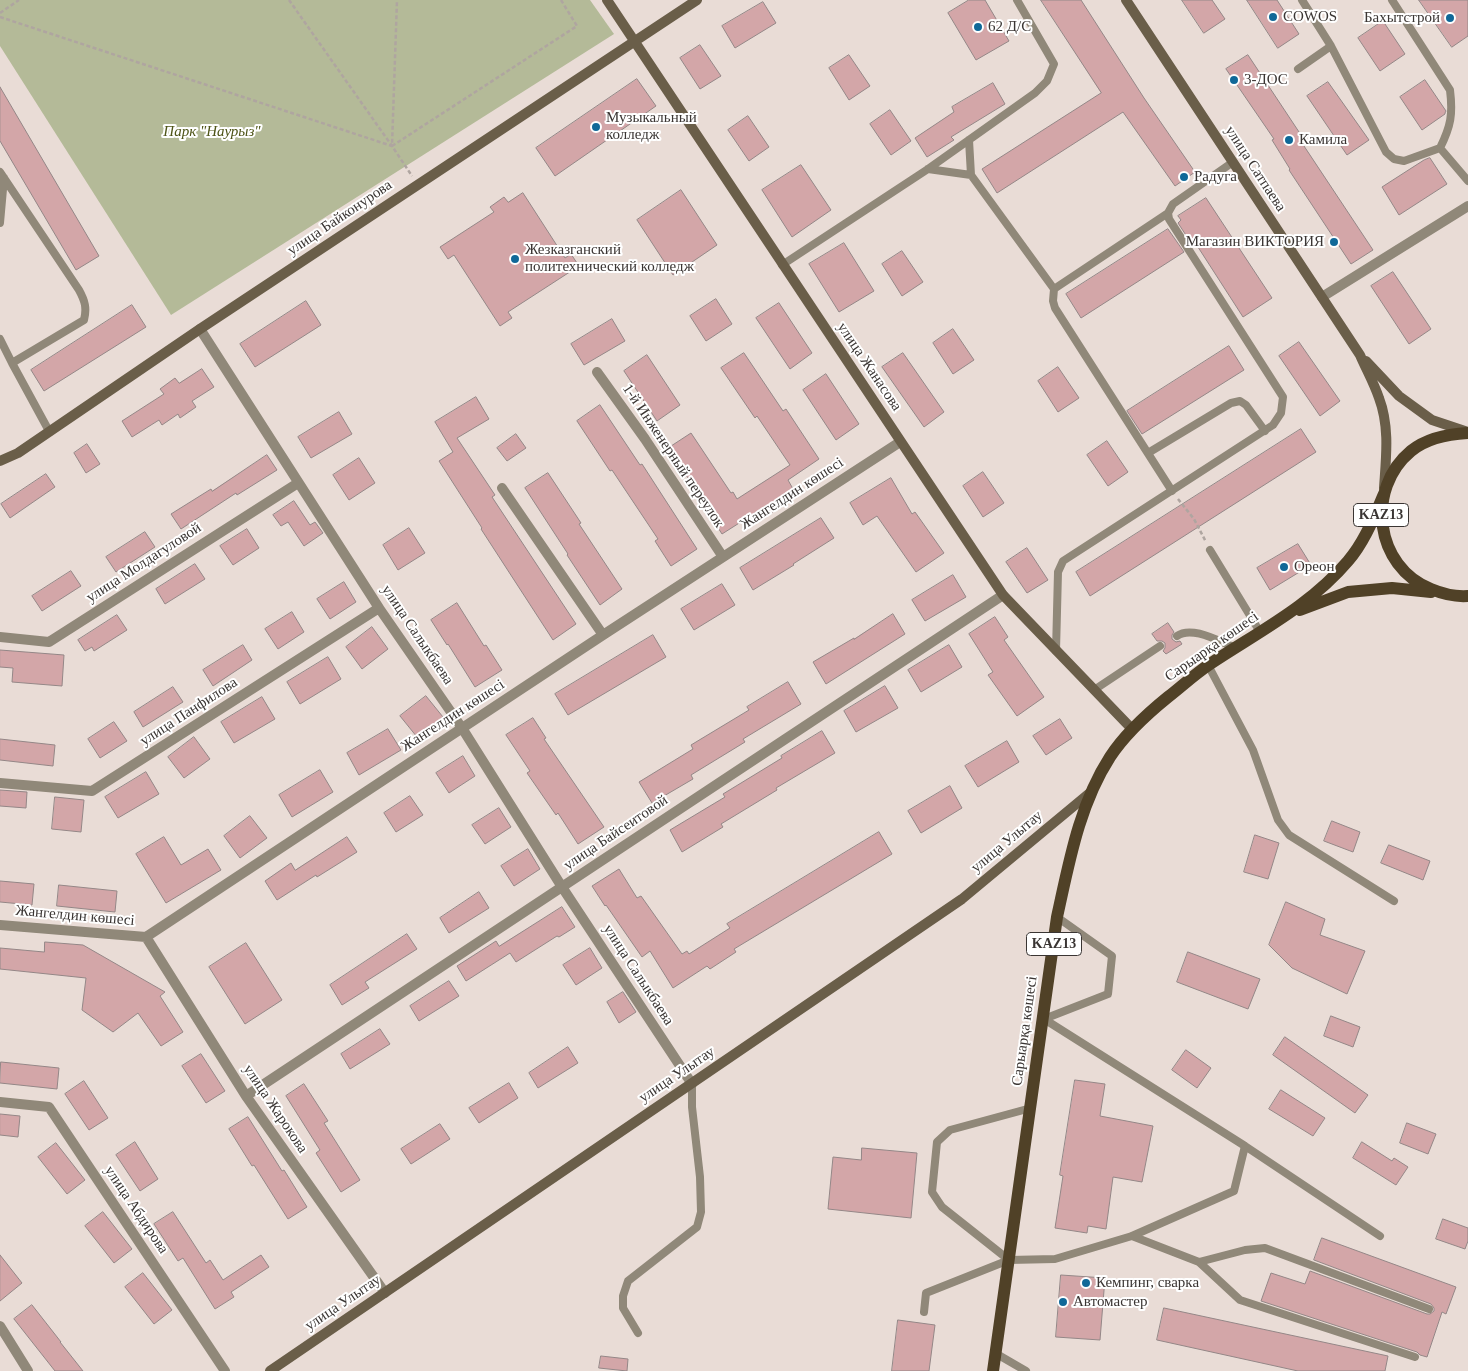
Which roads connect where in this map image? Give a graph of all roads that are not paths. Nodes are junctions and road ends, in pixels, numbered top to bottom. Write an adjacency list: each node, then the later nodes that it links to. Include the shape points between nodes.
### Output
1 (607, 0): 7 (street, улица Жанасова)
2 (697, 0): 7 (street, улица Байконурова)
3 (1017, 0): 10 (lane, via 1054,64 1048,81 1036,93)
4 (1126, 0): 12 (street, улица Сатпаева)
5 (1302, 0): 8 (lane)
6 (1392, 0): 11 (lane, via 1450,90 1451,122)
7 (634, 41): 20 (street, улица Жанасова); 23 (street, улица Байконурова)
8 (1331, 46): 9 (lane); 11 (lane, via 1386,152 1394,159 1404,160)
9 (1298, 69)
10 (969, 140): 13 (lane); 15 (lane)
11 (1440, 148): 16 (lane)
12 (1233, 162): 18 (lane, via 1173,204); 22 (street, улица Сатпаева)
13 (928, 169): 15 (lane); 20 (lane)
14 (2, 175): 19 (lane); 26 (lane, via 79,290 86,312 84,320)
15 (971, 175): 21 (lane)
16 (1468, 182)
17 (1468, 206): 22 (street)
18 (1168, 213): 21 (lane); 29 (lane, via 1282,397 1281,413)
19 (0, 223)
20 (782, 264): 31 (street, улица Жанасова)
21 (1054, 290): 32 (lane, via 1055,308)
22 (1322, 297): 25 (street, улица Сатпаева)
23 (200, 329): 28 (street, улица Байконурова); 34 (street, улица Салыкбаева)
24 (0, 339): 26 (lane)
25 (1360, 354): 30 (street, via 1399,396 1425,415); 37 (street, via 1380,399 1385,424)
26 (12, 363): 28 (lane)
27 (597, 372): 39 (street, 1-й Инженерный переулок)
28 (49, 431): 33 (street, улица Байконурова, via 18,453)
29 (1265, 431): 32 (lane, via 1240,401 1231,403); 36 (lane)
30 (1468, 432): 37 (main road, KAZ13, via 1430,440 1411,451 1389,479)
31 (900, 442): 39 (street, Жангелдин көшесі); 41 (street, улица Жанасова)
32 (1148, 454): 36 (lane)
33 (0, 461)
34 (298, 483): 44 (street, улица Салыкбаева); 49 (street, улица Молдагуловой, via 49,642)
35 (502, 488): 47 (street)
36 (1172, 491): 52 (lane, via 1063,561 1058,572)
37 (1384, 494): 40 (main road, KAZ13, via 1381,514 1388,548 1410,577); 45 (main road, KAZ13, via 1371,526 1349,560)
38 (1210, 550): 46 (lane)
39 (723, 557): 47 (street, Жангелдин көшесі)
40 (1442, 593): 42 (main road, KAZ13); 43 (main road, KAZ13); 45 (main road, KAZ13, via 1392,588 1348,592)
41 (1003, 595): 52 (street, улица Жанасова); 59 (street, улица Байсеитовой)
42 (1468, 596)
43 (1468, 600)
44 (379, 608): 55 (street, улица Салыкбаева); 57 (street, улица Панфилова, via 92,791)
45 (1292, 612): 46 (main road, Сарыарқа көшесі / KAZ13)
46 (1260, 632): 51 (main road, Сарыарқа көшесі / KAZ13)
47 (602, 635): 55 (street, Жангелдин көшесі)
48 (1177, 636): 51 (lane, via 1182,632 1199,633)
49 (0, 638)
50 (1160, 646): 54 (lane)
51 (1236, 648): 53 (main road, Сарыарқа көшесі / KAZ13)
52 (1056, 651): 54 (street, улица Жанасова)
53 (1208, 666): 56 (main road, Сарыарқа көшесі / KAZ13); 60 (lane, via 1253,750 1278,820 1289,835)
54 (1094, 690): 56 (street, улица Жанасова)
55 (462, 728): 59 (street, улица Салыкбаева); 63 (street, Жангелдин көшесі)
56 (1132, 729): 58 (main road, Сарыарқа көшесі / KAZ13, via 1110,756)
57 (0, 783)
58 (1092, 791): 61 (main road, Сарыарқа көшесі / KAZ13, via 1071,852); 65 (street, улица Улытау, via 962,899)
59 (562, 887): 65 (street, улица Салыкбаева); 66 (street, улица Байсеитовой)
60 (1394, 901)
61 (1057, 918): 64 (main road, Сарыарқа көшесі / KAZ13); 64 (lane, via 1112,956 1108,994)
62 (0, 924): 63 (street, Жангелдин көшесі)
63 (146, 937): 66 (street, улица Жарокова)
64 (1044, 1019): 68 (main road, Сарыарқа көшесі / KAZ13); 69 (lane)
65 (692, 1084): 74 (street, улица Улытау); 78 (lane, via 702,1212 697,1227 628,1281 623,1308)
66 (246, 1096): 74 (street, улица Жарокова)
67 (0, 1102): 82 (street, улица Абдирова, via 49,1107)
68 (1031, 1108): 72 (main road, Сарыарқа көшесі / KAZ13); 72 (lane, via 950,1130 937,1142 932,1192 942,1207)
69 (1246, 1146): 70 (lane, via 1234,1191); 71 (lane)
70 (1132, 1236): 72 (lane, via 1055,1259); 73 (lane)
71 (1380, 1236)
72 (1009, 1260): 76 (lane, via 926,1293); 79 (main road, Сарыарқа көшесі / KAZ13)
73 (1199, 1262): 75 (lane, via 1265,1248); 80 (lane, via 1240,1300)
74 (385, 1293): 83 (street, улица Улытау)
75 (1429, 1309)
76 (924, 1312)
77 (0, 1326): 81 (street)
78 (638, 1334)
79 (996, 1353): 84 (main road, Сарыарқа көшесі / KAZ13); 85 (lane)
80 (1415, 1357)
81 (28, 1371)
82 (225, 1371)
83 (270, 1371)
84 (992, 1371)
85 (1026, 1371)

